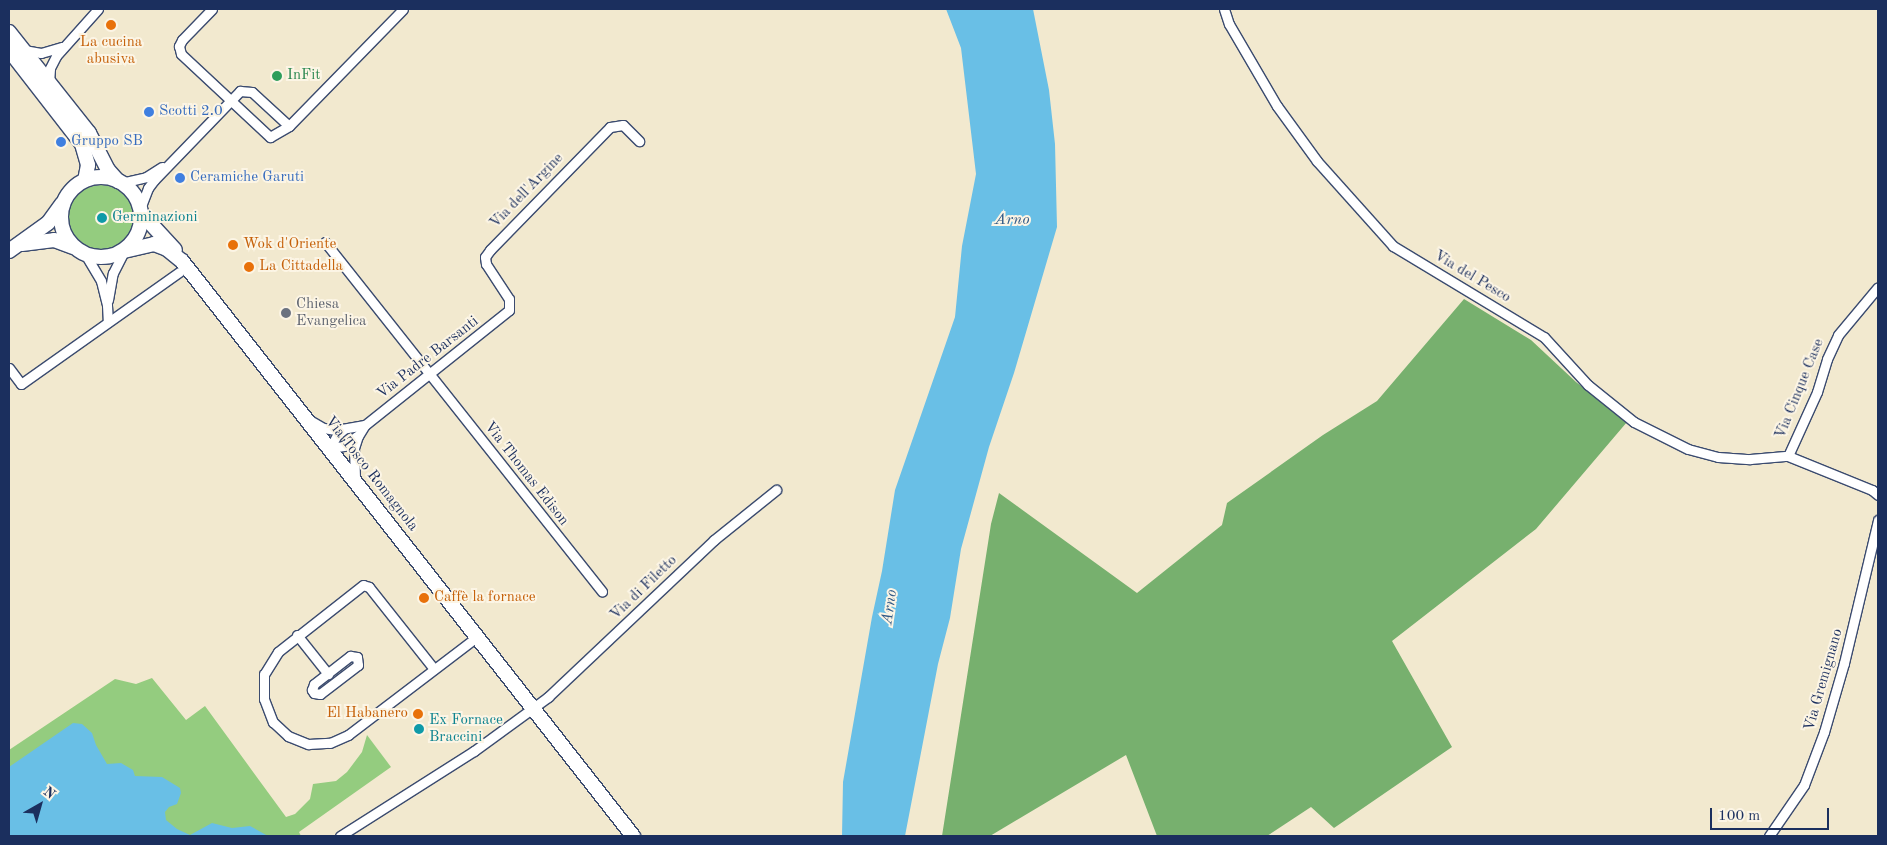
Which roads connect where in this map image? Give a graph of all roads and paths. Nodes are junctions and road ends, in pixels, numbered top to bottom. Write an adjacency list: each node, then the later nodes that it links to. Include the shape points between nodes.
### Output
1 (98, 9): 6 (street)
2 (212, 9): 10 (street, via 182,40 180,49 183,56)
3 (403, 9): 11 (street)
4 (1224, 9): 34 (street, Via del Pesco, via 1229,24 1277,106 1317,161 1393,246 1544,337 1588,385 1634,422 1688,449 1718,457)
5 (9, 32): 8 (main road)
6 (62, 47): 8 (street, via 41,53); 9 (street, via 50,68)
7 (9, 50): 14 (main road, via 78,138 87,159)
8 (23, 50): 9 (main road)
9 (49, 83): 15 (main road, via 89,133 108,170)
10 (230, 99): 11 (street, via 242,90 252,92); 11 (street, via 270,137); 13 (street)
11 (290, 126)
12 (639, 141): 25 (street, Via dell'Argine, via 625,126 610,127 486,254 486,266 509,299)
13 (170, 162): 15 (street, via 146,177); 17 (street, via 148,188)
14 (85, 180): 15 (main road, via 101,177); 16 (main road, via 74,187)
15 (119, 182): 17 (main road, via 132,191)
16 (63, 202): 19 (main road, via 48,223); 20 (main road, via 62,230)
17 (141, 211): 21 (main road, via 139,232); 22 (main road, Via Tosco Romagnola, via 174,247)
18 (325, 242): 28 (street, Via Thomas Edison)
19 (14, 248): 20 (main road, via 48,239)
20 (79, 251): 21 (main road, via 105,258); 24 (street, via 98,274)
21 (124, 251): 22 (main road, Via Tosco Romagnola, via 158,245 168,249); 24 (street, via 112,273)
22 (180, 267): 26 (street); 29 (main road, Via Tosco Romagnola)
23 (1878, 287): 34 (street, Via Cinque Case, via 1838,335)
24 (107, 305): 26 (street)
25 (508, 311): 28 (street, Via Padre Barsanti)
26 (108, 322): 27 (street, via 21,384)
27 (9, 368)
28 (430, 374): 30 (street, Via Padre Barsanti); 39 (street, Via Thomas Edison)
29 (305, 416): 31 (street, Via Padre Barsanti, via 323,428); 33 (main road, Via Tosco Romagnola)
30 (365, 425): 31 (street, Via Padre Barsanti); 32 (street, Via Padre Barsanti)
31 (343, 430): 33 (street)
32 (358, 436): 33 (street, via 344,446); 35 (street, Via Padre Barsanti, via 353,453)
33 (330, 448): 35 (main road, Via Tosco Romagnola)
34 (1788, 456): 37 (street, via 1872,490)
35 (356, 481): 41 (main road, Via Tosco Romagnola)
36 (776, 490): 44 (street, Via di Filetto, via 714,540 565,682)
37 (1878, 496)
38 (1878, 520): 47 (street, Via Gremignano, via 1844,662 1816,755 1804,785)
39 (602, 590)
40 (297, 635): 42 (street, via 365,585); 42 (street, via 272,660 264,674 262,689 265,706 273,722 284,734 303,743 327,744 345,737); 43 (street)
41 (478, 636): 42 (street); 44 (main road, Via Tosco Romagnola)
42 (434, 669)
43 (328, 674): 43 (street, via 313,686 315,694 320,694 357,666 358,659 350,656)
44 (533, 708): 45 (street, Via di Filetto); 46 (main road, Via Tosco Romagnola)
45 (340, 836)
46 (634, 836)
47 (1769, 836)

